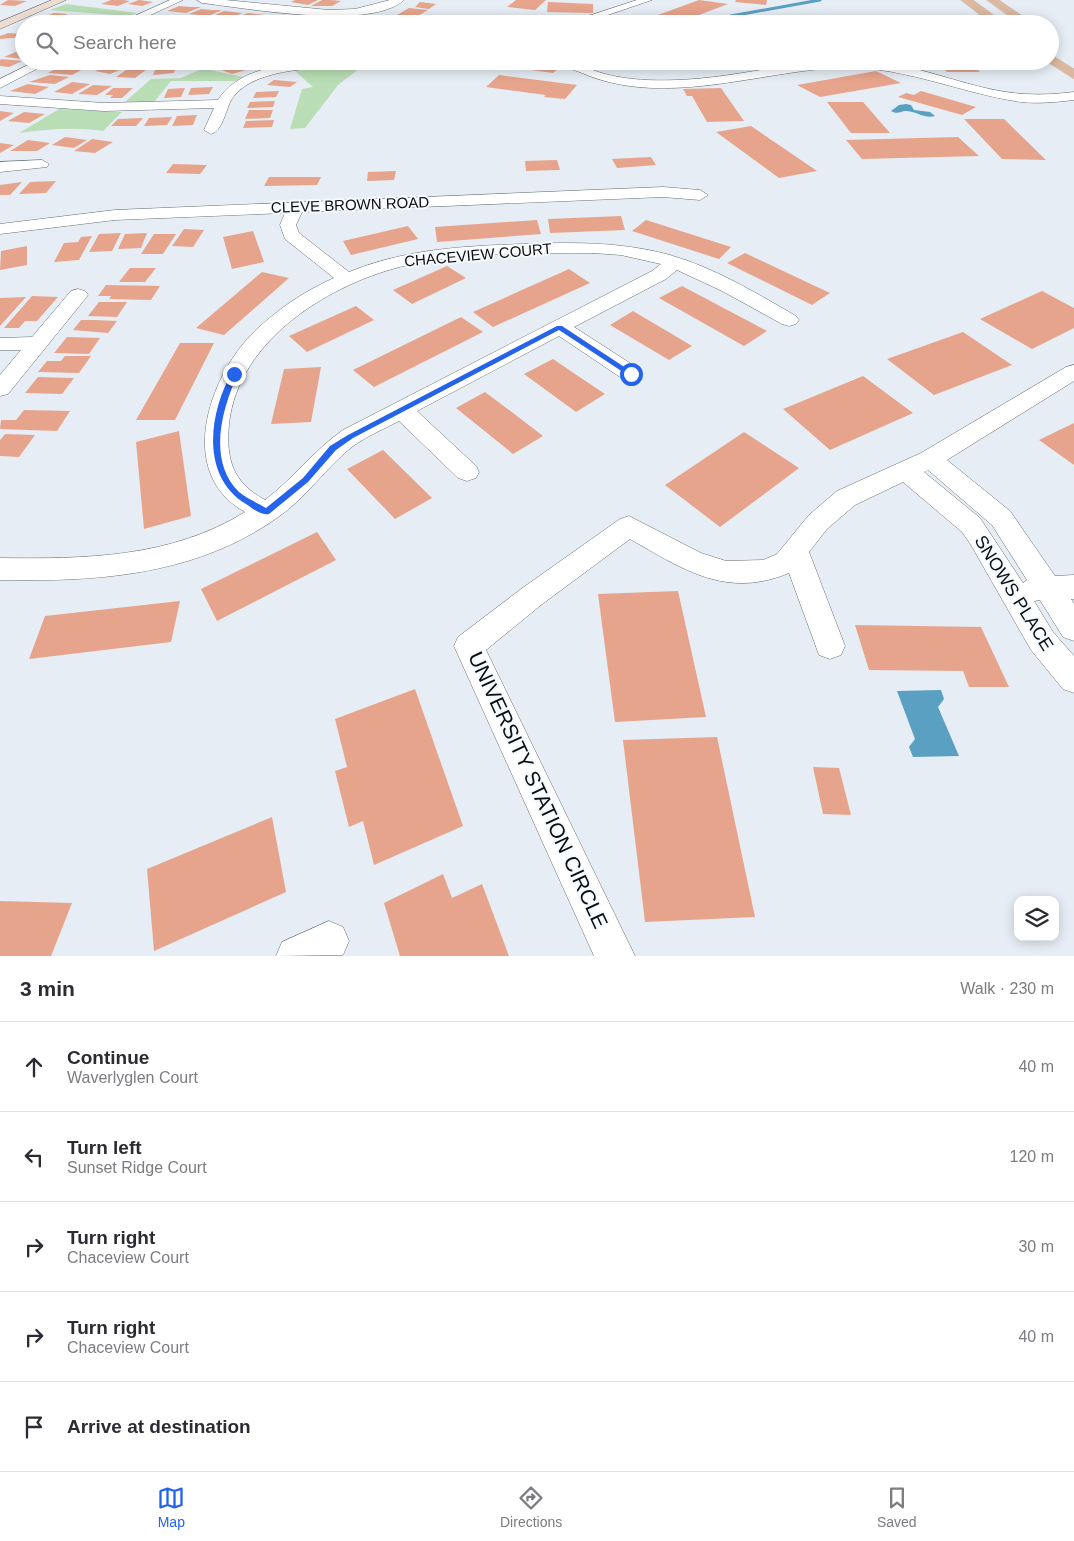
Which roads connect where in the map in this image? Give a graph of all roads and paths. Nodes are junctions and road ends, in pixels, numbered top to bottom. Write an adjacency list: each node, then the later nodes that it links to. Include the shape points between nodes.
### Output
1 (61, 0): 8 (main road)
2 (178, 0): 9 (street)
3 (202, 0): 4 (street, via 328,14 372,10)
4 (399, 0)
5 (647, 0): 10 (street)
6 (992, 0): 13 (main road)
7 (969, 2): 11 (main road); 12 (main road)
8 (26, 15)
9 (143, 15)
10 (598, 15)
11 (987, 15)
12 (993, 15)
13 (1014, 15)
14 (15, 20): 15 (main road)
15 (0, 26)
16 (1059, 55): 18 (main road)
17 (1059, 64): 26 (main road)
18 (1074, 64)
19 (28, 70): 25 (street)
20 (283, 70): 30 (street, via 240,84)
21 (580, 70): 22 (street, via 633,82 671,84)
22 (777, 70)
23 (912, 70): 28 (street, via 965,86 1009,94 1040,98)
24 (0, 71): 25 (street)
25 (22, 73): 27 (street)
26 (1074, 75)
27 (0, 84)
28 (1074, 96)
29 (0, 100): 30 (street, via 104,107)
30 (223, 104): 31 (street)
31 (212, 130)
32 (42, 164): 33 (street)
33 (0, 167)
34 (700, 195): 35 (street, CLEVE BROWN ROAD, via 663,192)
35 (296, 208): 36 (street, CLEVE BROWN ROAD, via 115,215); 38 (street, via 288,225 291,235)
36 (0, 228)
37 (673, 264): 38 (street, CHACEVIEW COURT, via 621,250 502,251 422,257 396,262); 40 (street, CHACEVIEW COURT, via 714,278); 41 (street, via 659,275)
38 (348, 280): 50 (street, CHACEVIEW COURT, via 294,309 270,328 250,348 223,397 216,442 225,478 236,494)
39 (78, 295): 42 (street)
40 (789, 320)
41 (560, 328): 45 (street); 47 (street)
42 (38, 343): 43 (street); 46 (street)
43 (0, 344)
44 (1074, 372): 48 (street, UNIVERSITY STATION CIRCLE)
45 (631, 374)
46 (0, 389)
47 (403, 411): 49 (street); 50 (street, via 333,448 306,480)
48 (918, 465): 51 (street, UNIVERSITY STATION CIRCLE, via 846,498 818,522); 53 (street, SNOWS PLACE, via 1001,518); 54 (street, SNOWS PLACE, via 981,538)
49 (467, 472)
50 (266, 512): 52 (street, via 231,535 151,560 85,570)
51 (795, 550): 56 (street); 58 (street, UNIVERSITY STATION CIRCLE, via 787,562 765,571 726,572 692,561 629,526 469,646)
52 (0, 569)
53 (1061, 588): 54 (street); 55 (street, SNOWS PLACE)
54 (1012, 590): 57 (street, SNOWS PLACE, via 1042,641)
55 (1074, 628)
56 (830, 646)
57 (1074, 679)
58 (615, 956)

